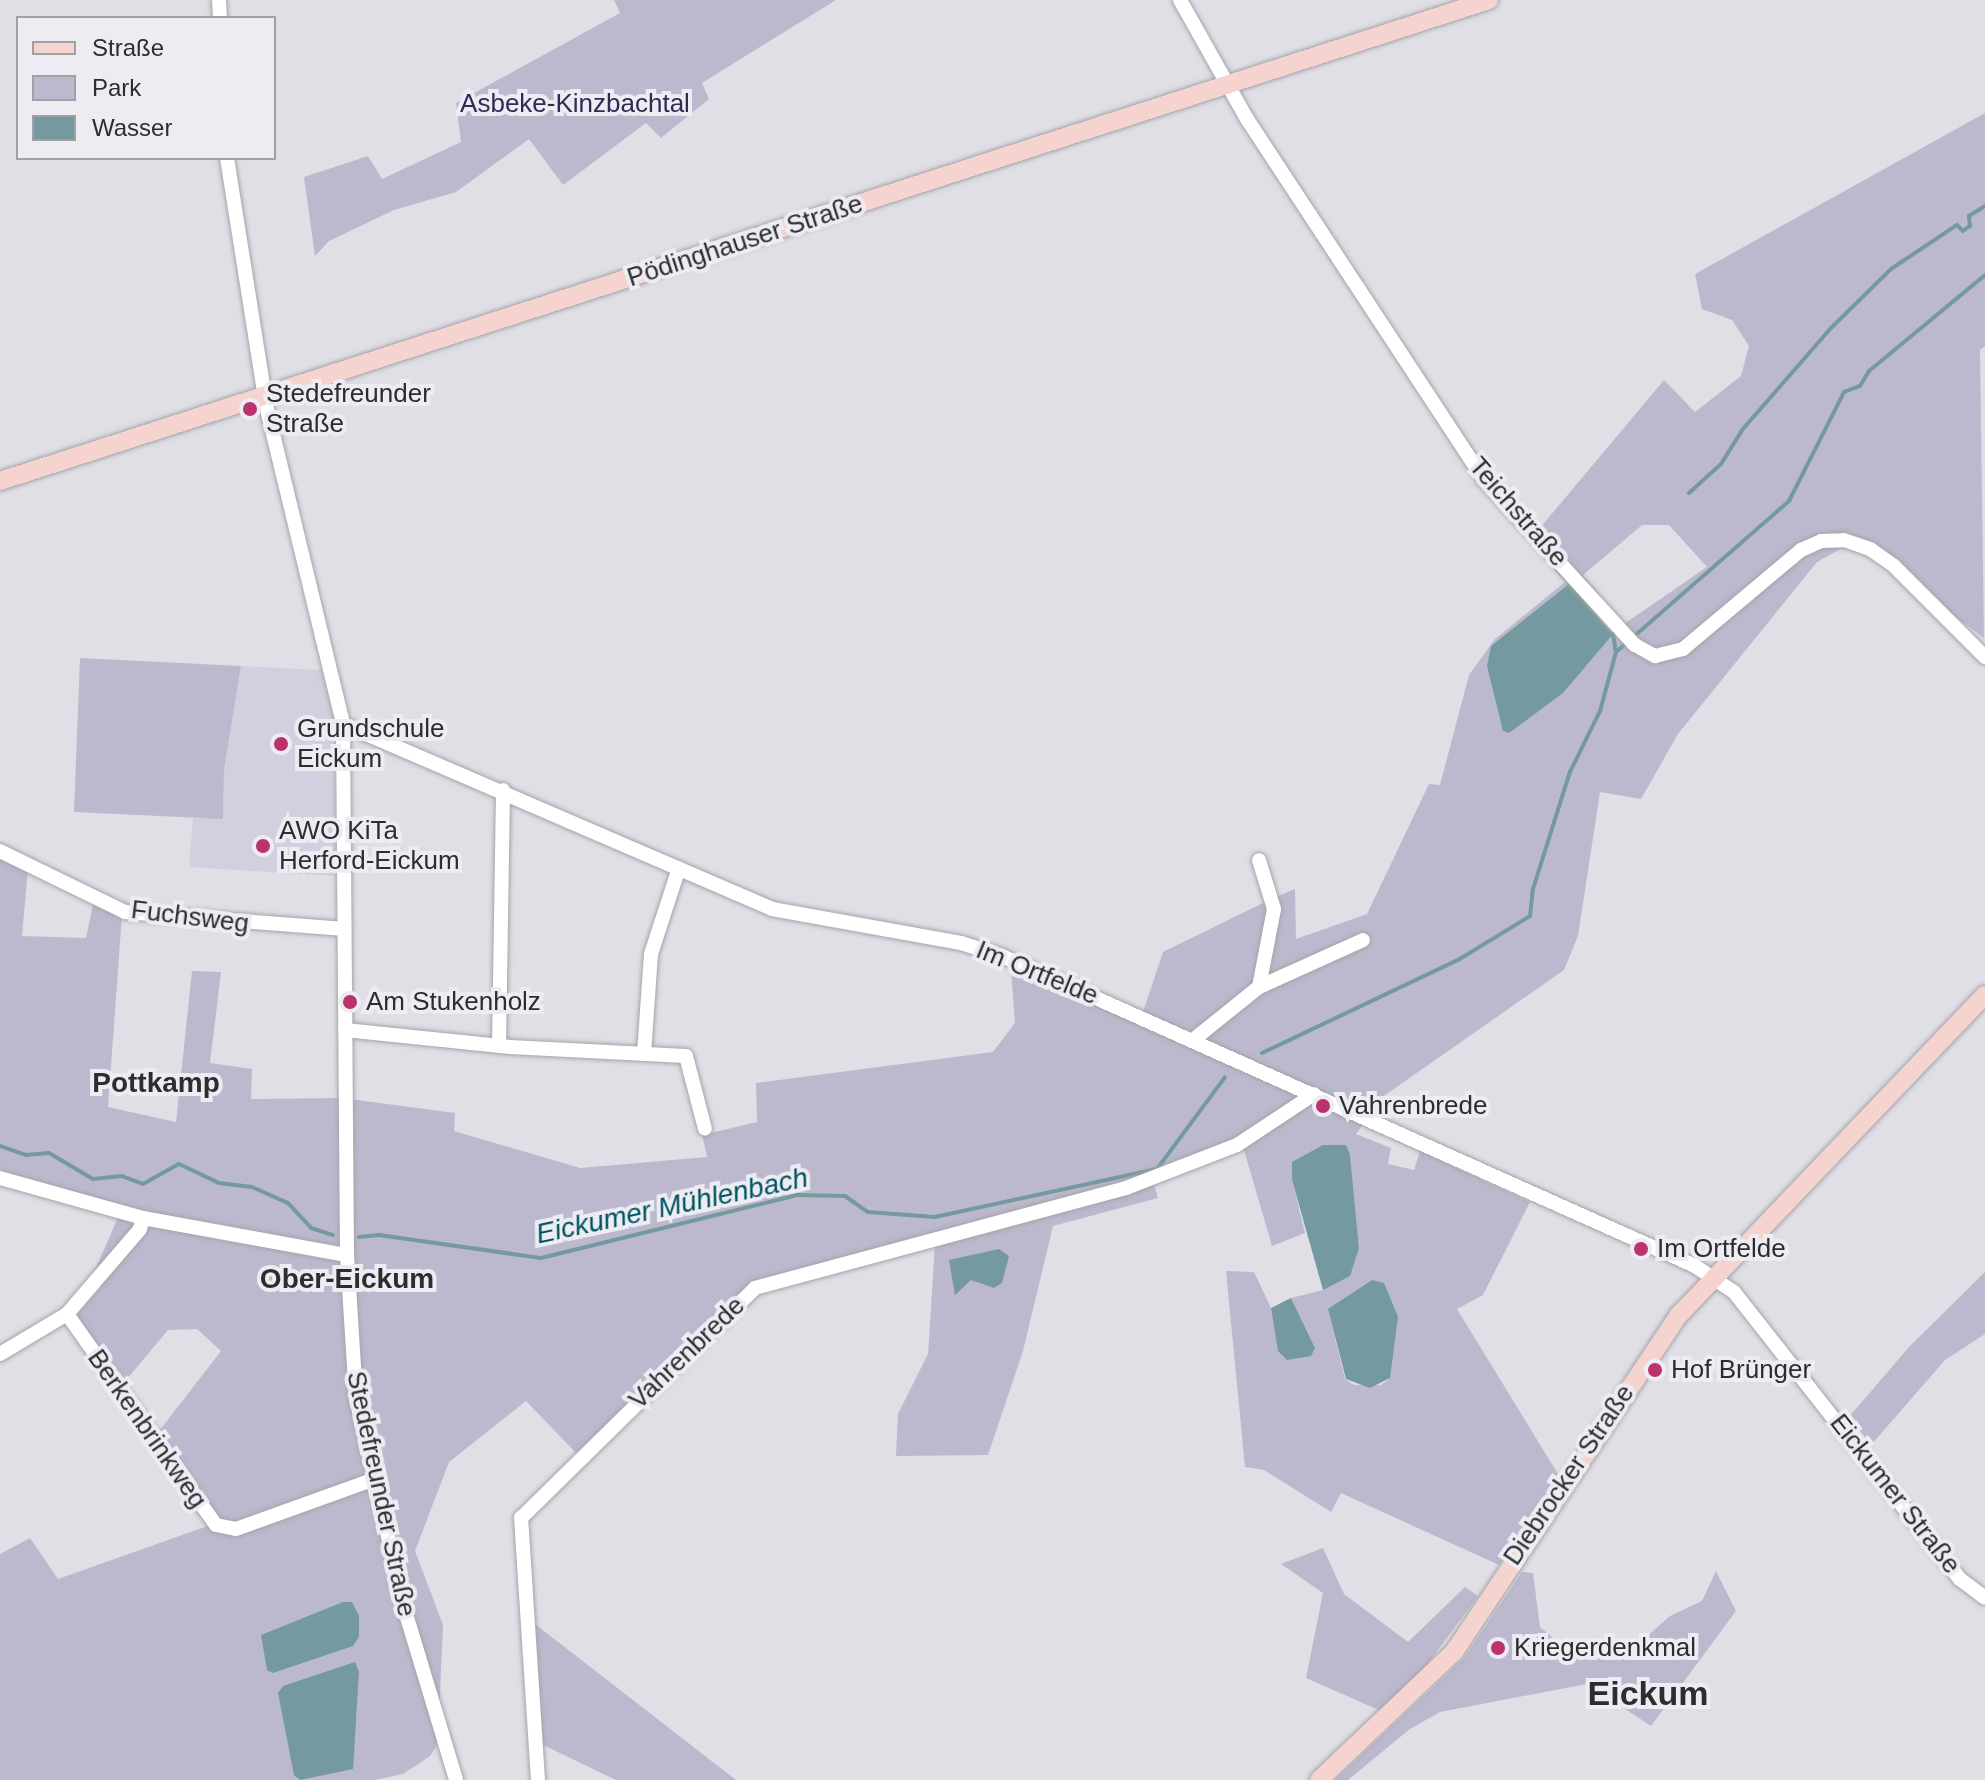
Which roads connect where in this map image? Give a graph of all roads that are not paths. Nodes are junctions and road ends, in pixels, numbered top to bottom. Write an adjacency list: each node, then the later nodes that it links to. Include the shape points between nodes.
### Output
1 (1180, 0): 3 (street, Teichstraße)
2 (1489, 0): 3 (street, Pödinghauser Straße)
3 (1226, 85): 5 (street, Pödinghauser Straße); 7 (street, Teichstraße, via 1485,481 1638,648 1655,656 1683,649 1801,550 1821,541 1844,540 1870,549 1894,566)
4 (227, 160): 5 (street, Stedefreunder Straße)
5 (266, 396): 6 (street, Pödinghauser Straße); 8 (street, Stedefreunder Straße)
6 (0, 481)
7 (1985, 657)
8 (343, 724): 9 (street, Im Ortfelde); 13 (street, Stedefreunder Straße)
9 (503, 790): 12 (street, Im Ortfelde); 19 (street)
10 (0, 851): 13 (street, Fuchsweg, via 125,912)
11 (1259, 860): 15 (street, via 1274,909)
12 (679, 868): 18 (street, Im Ortfelde, via 782,912 983,949); 20 (street, via 651,954)
13 (344, 929): 17 (street, Stedefreunder Straße)
14 (1363, 940): 15 (street)
15 (1259, 987): 18 (street)
16 (1985, 995): 26 (street, Diebrocker Straße)
17 (345, 1030): 19 (street); 25 (street, Stedefreunder Straße)
18 (1193, 1040): 21 (street, Im Ortfelde)
19 (499, 1046): 20 (street)
20 (644, 1054): 22 (street, via 690,1060)
21 (1314, 1094): 26 (street, Im Ortfelde); 32 (street, Vahrenbrede, via 1237,1145 1151,1179 755,1288 521,1518)
22 (705, 1129)
23 (0, 1178): 24 (street)
24 (143, 1218): 25 (street); 27 (street, via 140,1229)
25 (347, 1255): 29 (street, Stedefreunder Straße, via 352,1369)
26 (1713, 1278): 30 (street, Eickumer Straße, via 1734,1292 1960,1579); 33 (street, Diebrocker Straße, via 1642,1366 1454,1652)
27 (67, 1314): 28 (street); 29 (street, Berkenbrinkweg, via 216,1525 236,1529)
28 (0, 1354)
29 (372, 1480): 31 (street, Stedefreunder Straße)
30 (1985, 1598)
31 (456, 1780)
32 (538, 1780)
33 (1319, 1780)

